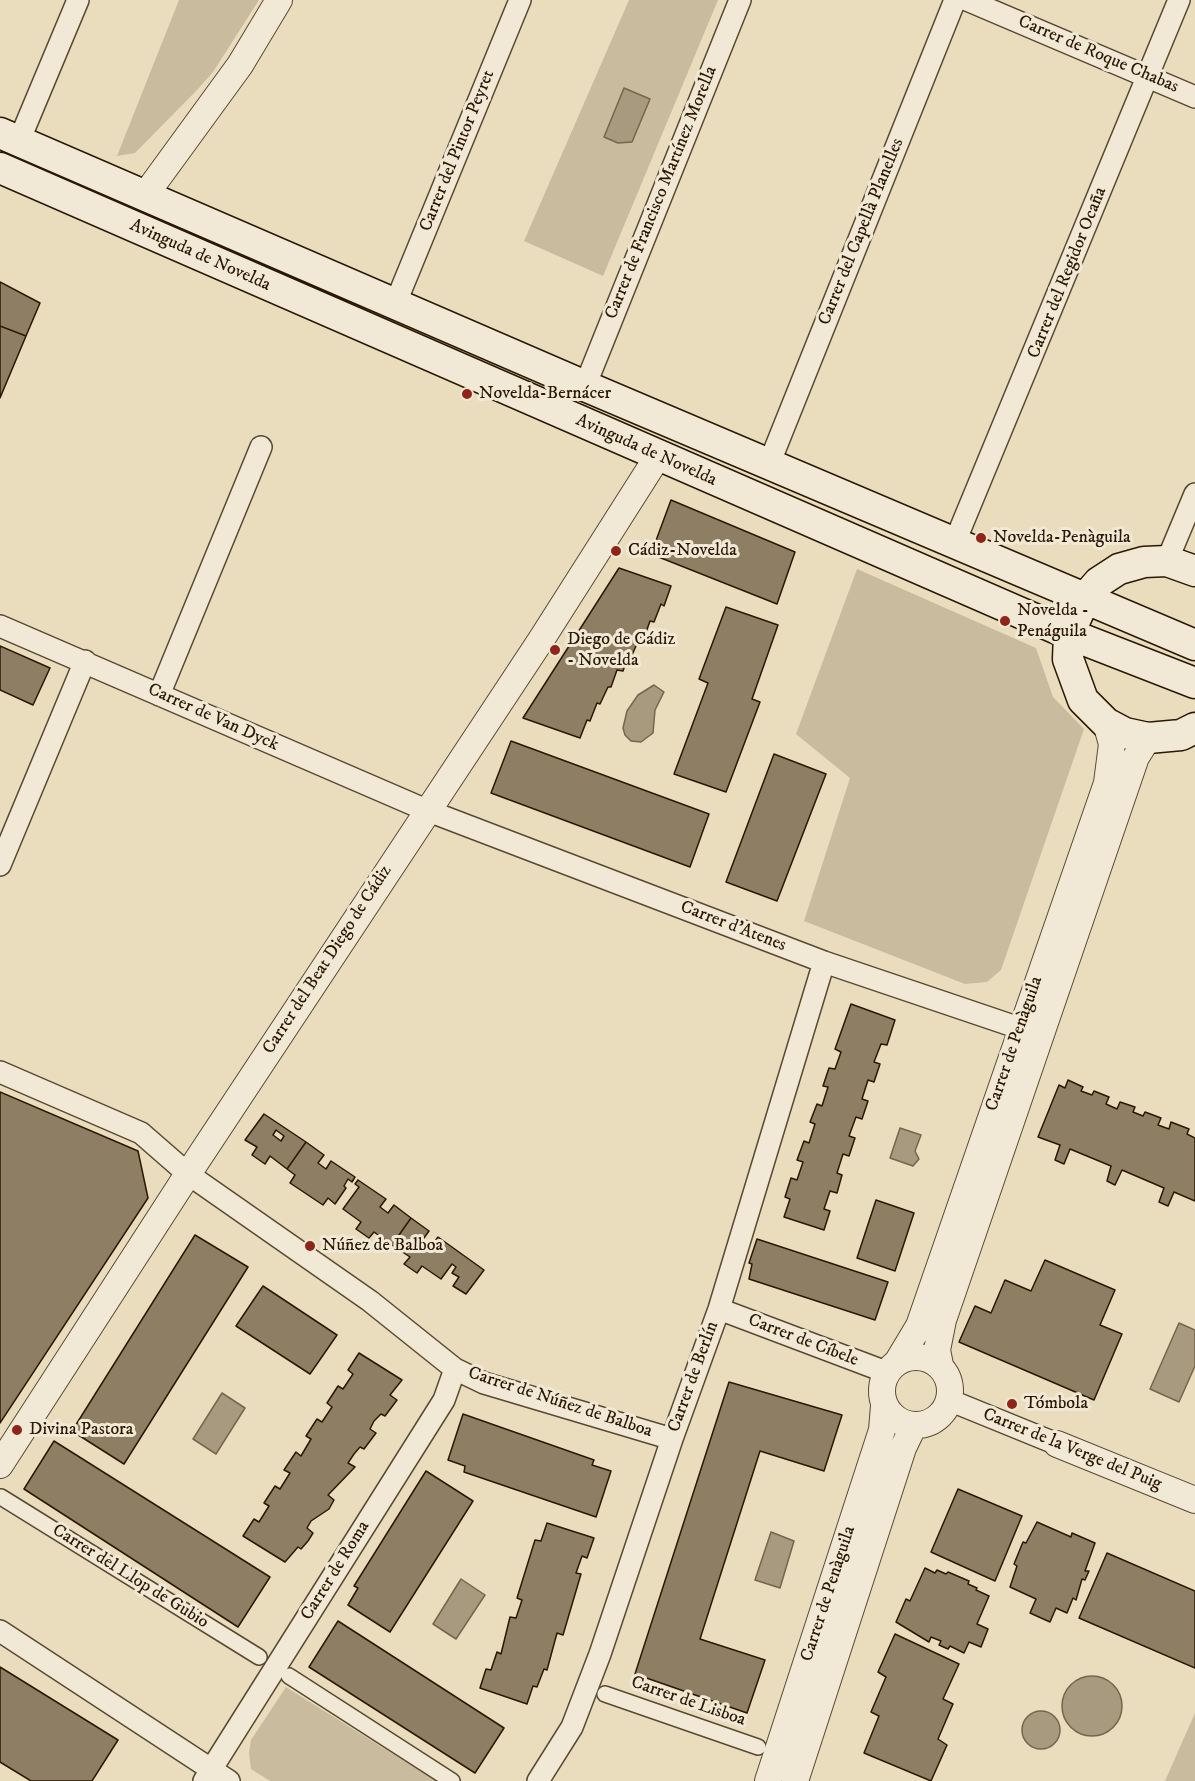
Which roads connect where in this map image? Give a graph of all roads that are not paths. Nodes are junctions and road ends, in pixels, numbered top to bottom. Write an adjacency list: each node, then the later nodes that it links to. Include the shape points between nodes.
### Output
1 (78, 0): 10 (street)
2 (279, 0): 12 (street, via 240,65)
3 (520, 0): 13 (street, Carrer del Pintor Peyret)
4 (740, 0): 14 (street, Carrer de Francisco Martínez Morella)
5 (955, 0): 17 (street, Carrer del Capellà Planelles)
6 (967, 0): 8 (street, Carrer de Roque Chabas)
7 (1179, 0): 8 (street, Carrer del Regidor Ocaña)
8 (1149, 78): 9 (street, Carrer de Roque Chabas); 19 (street, Carrer del Regidor Ocaña)
9 (1195, 97)
10 (9, 137): 12 (main road, Avinguda de Novelda)
11 (0, 169): 16 (main road, Avinguda de Novelda)
12 (146, 194): 13 (main road, Avinguda de Novelda)
13 (396, 302): 14 (main road, Avinguda de Novelda)
14 (585, 386): 17 (main road, Avinguda de Novelda)
15 (261, 447): 28 (street)
16 (658, 456): 24 (main road, Avinguda de Novelda); 32 (street, Carrer del Beat Diego de Cádiz, via 541,640)
17 (770, 464): 19 (main road, Avinguda de Novelda)
18 (1195, 494): 20 (street)
19 (954, 544): 22 (main road, Avinguda de Novelda)
20 (1167, 561): 21 (main road); 22 (main road, via 1119,569 1099,582)
21 (1195, 571)
22 (1085, 598): 24 (main road); 25 (main road, Avinguda de Novelda)
23 (0, 626): 26 (street, Carrer de Van Dyck)
24 (1069, 634): 27 (main road, Avinguda de Novelda); 29 (main road, via 1068,659 1083,700)
25 (1195, 645)
26 (85, 661): 28 (street, Carrer de Van Dyck); 33 (street)
27 (1195, 683)
28 (159, 695): 32 (street, Carrer de Van Dyck)
29 (1106, 723): 31 (main road, via 1125,733); 35 (street, Carrer de Penàguila, via 1112,744 1107,783)
30 (1195, 728): 31 (main road, via 1181,735)
31 (1148, 738): 35 (street, Carrer de Penàguila, via 1136,757)
32 (426, 810): 34 (street, Carrer d'Atenes); 37 (street, Carrer del Beat Diego de Cádiz)
33 (0, 866)
34 (824, 962): 35 (street, Carrer d'Atenes); 38 (street, Carrer de Berlín)
35 (1031, 1032): 39 (street, Carrer de Penàguila, via 943,1320 937,1350); 40 (street, Carrer de Penàguila, via 919,1326)
36 (0, 1072): 37 (street, Carrer de Núñez de Balboa, via 141,1132)
37 (188, 1174): 41 (street, Carrer de Núñez de Balboa, via 370,1301); 47 (street, Carrer del Beat Diego de Cádiz)
38 (719, 1309): 40 (street, Carrer de Cíbele); 45 (street, Carrer de Berlín)
39 (940, 1365): 40 (street, via 920,1357); 42 (street, via 950,1383)
40 (892, 1366): 43 (street, via 881,1388)
41 (455, 1369): 45 (street, Carrer de Núñez de Balboa, via 484,1383); 55 (street, Carrer de Roma, via 444,1400)
42 (949, 1400): 44 (street, via 941,1414 928,1423); 46 (street, Carrer de la Verge del Puig)
43 (884, 1406): 44 (street, via 898,1421); 58 (street, Carrer de Penàguila, via 882,1430)
44 (914, 1425): 59 (street, Carrer de Penàguila, via 903,1448)
45 (672, 1439): 57 (street, Carrer de Berlín, via 572,1727)
46 (1057, 1444): 49 (street, Carrer de la Verge del Puig)
47 (0, 1465)
48 (1, 1497): 51 (street, Carrer del Llop de Gubio)
49 (1195, 1500)
50 (0, 1631): 55 (street)
51 (259, 1657)
52 (289, 1676): 56 (street)
53 (605, 1695): 54 (street, Carrer de Lisboa)
54 (758, 1747)
55 (215, 1777)
56 (452, 1781)
57 (537, 1781)
58 (768, 1781)
59 (795, 1781)

